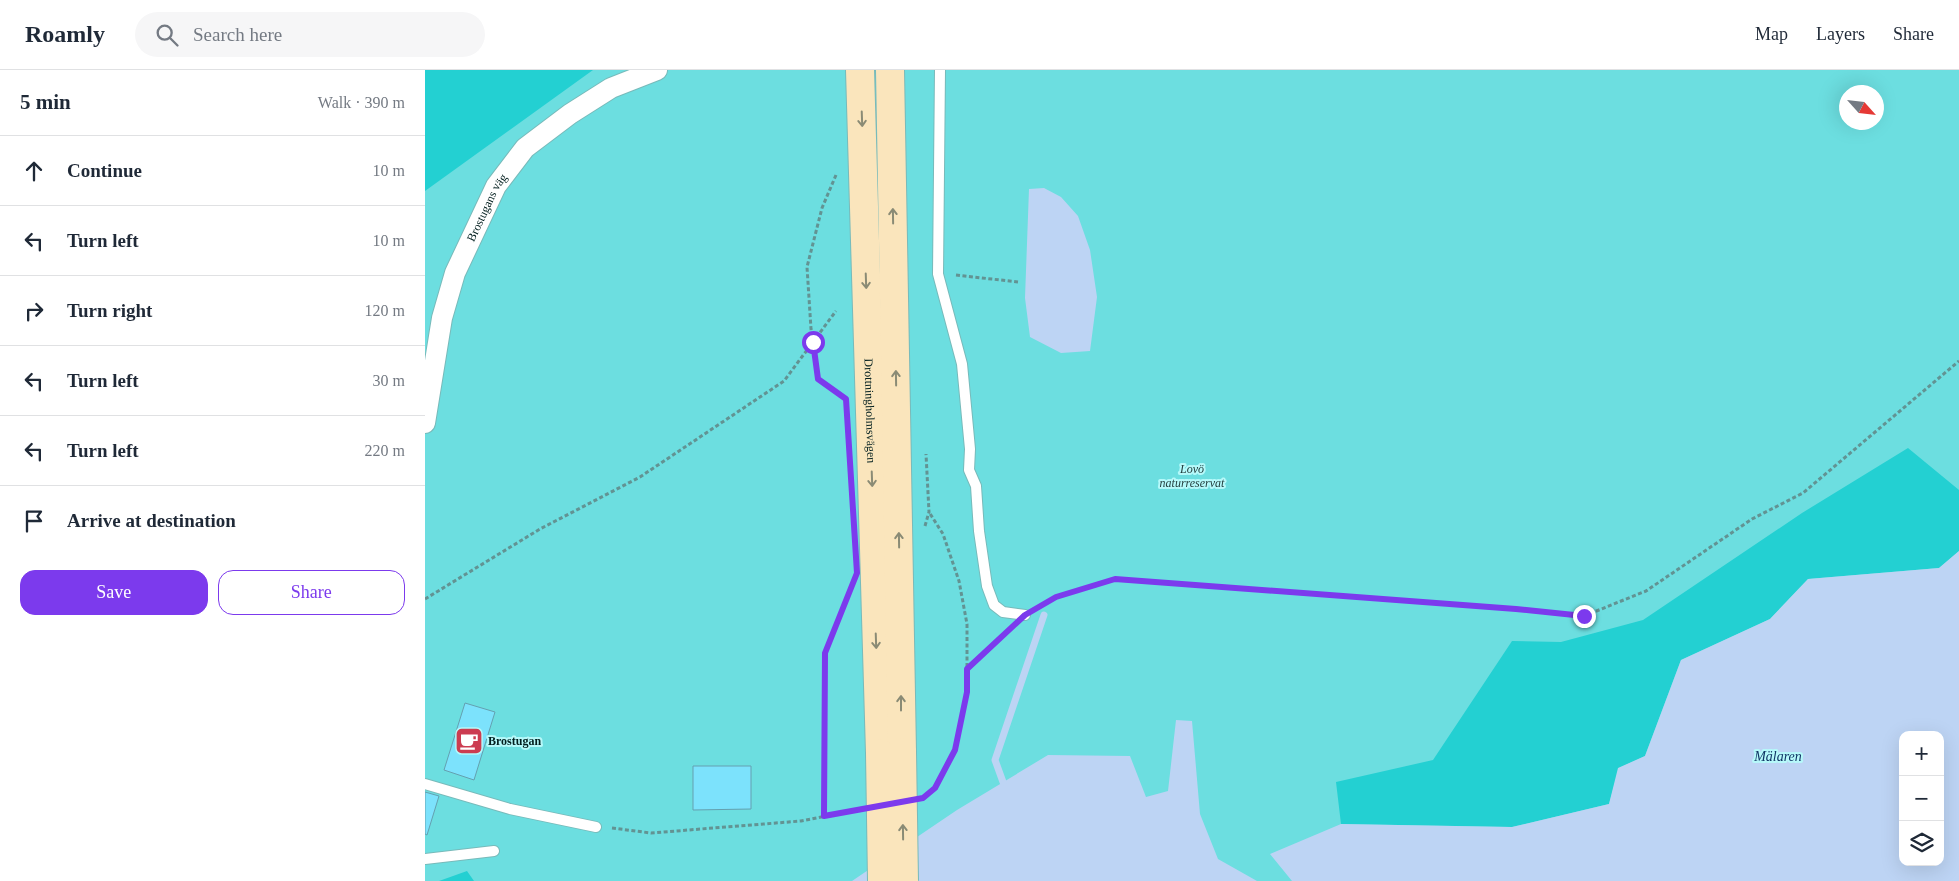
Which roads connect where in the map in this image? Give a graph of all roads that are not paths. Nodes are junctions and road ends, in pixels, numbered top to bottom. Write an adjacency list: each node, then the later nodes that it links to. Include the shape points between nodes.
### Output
1 (657, 70): 5 (street, Brostugans väg, via 611,88 570,114 525,148 496,186 455,273 442,318)
2 (860, 70): 7 (main road, Drottningholmsvägen, one-way to 7)
3 (890, 70): 7 (main road, Drottningholmsvägen, one-way to 3)
4 (940, 70): 6 (lane, via 938,274 962,364 969,470 976,486 987,586 994,605 1003,612)
5 (425, 423)
6 (1025, 615)
7 (891, 752): 12 (main road, bridge); 13 (main road, one-way to 7, bridge)
8 (425, 784): 9 (lane, via 510,809)
9 (596, 827)
10 (494, 851): 11 (lane)
11 (425, 859)
12 (882, 881)
13 (904, 881)

